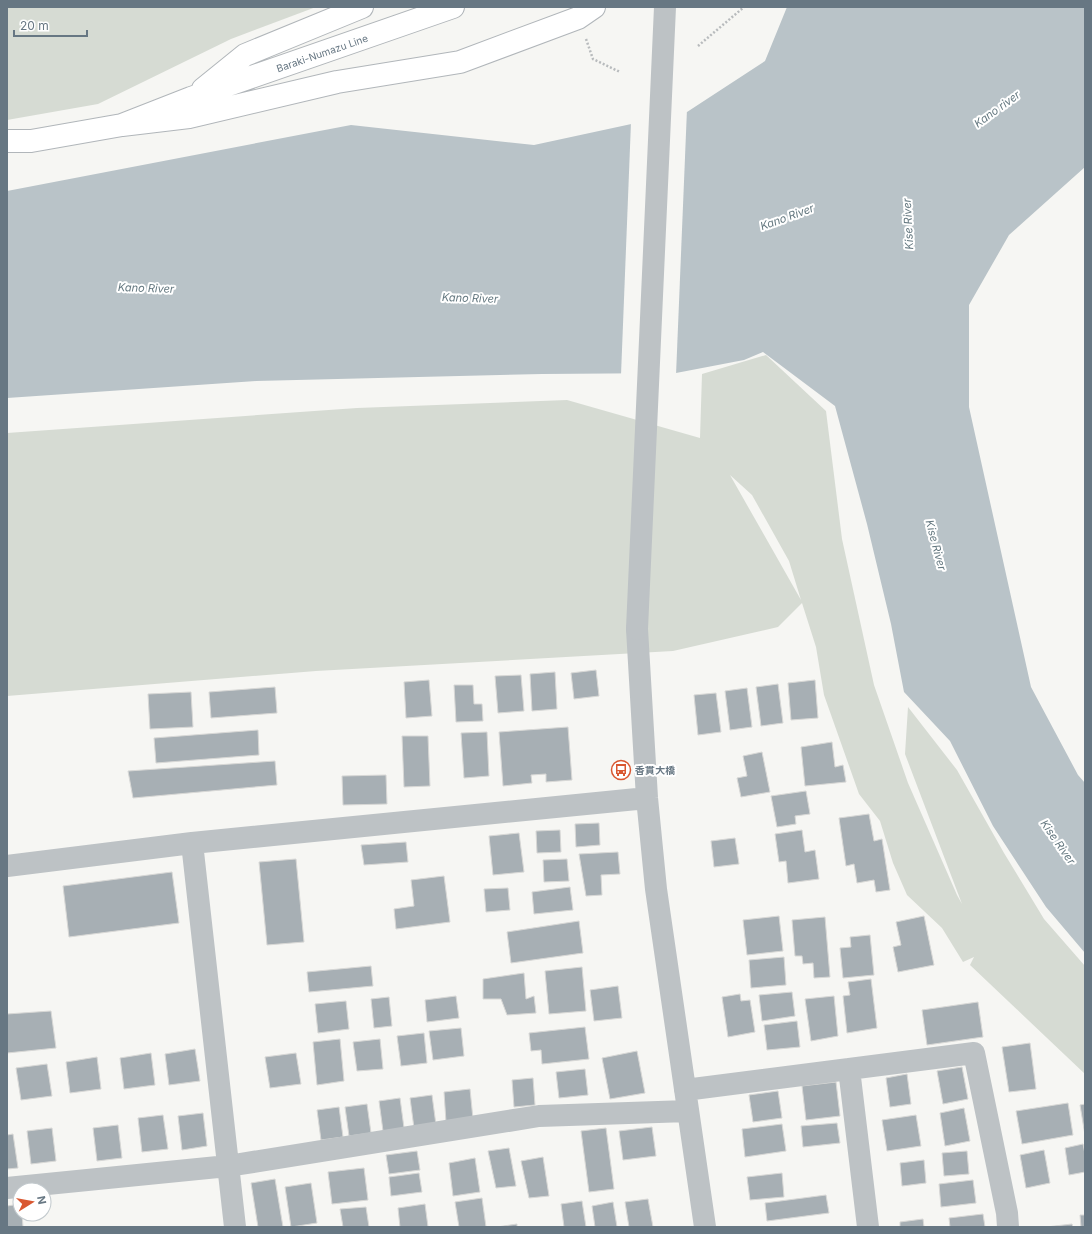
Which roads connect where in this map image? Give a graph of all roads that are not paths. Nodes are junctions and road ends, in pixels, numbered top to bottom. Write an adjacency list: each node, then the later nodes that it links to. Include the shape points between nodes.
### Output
1 (362, 7): 5 (main road, Baraki-Numazu Line, via 245,55)
2 (453, 7): 5 (main road, Baraki-Numazu Line)
3 (665, 7): 8 (street, bridge, via 637,629)
4 (582, 11): 6 (main road, via 460,62 337,82 189,117)
5 (191, 98): 6 (main road, Baraki-Numazu Line)
6 (122, 125): 7 (main road, Baraki-Numazu Line, via 30,141)
7 (7, 141)
8 (647, 798): 9 (street); 12 (street, via 656,889)
9 (192, 843): 10 (street); 14 (street)
10 (7, 866)
11 (849, 1069): 12 (street); 18 (street); 19 (street, via 974,1053)
12 (685, 1090): 13 (street)
13 (688, 1111): 14 (street, via 539,1116); 17 (street)
14 (228, 1166): 15 (street); 16 (street)
15 (7, 1188)
16 (235, 1227)
17 (705, 1227)
18 (868, 1227)
19 (1008, 1227)

